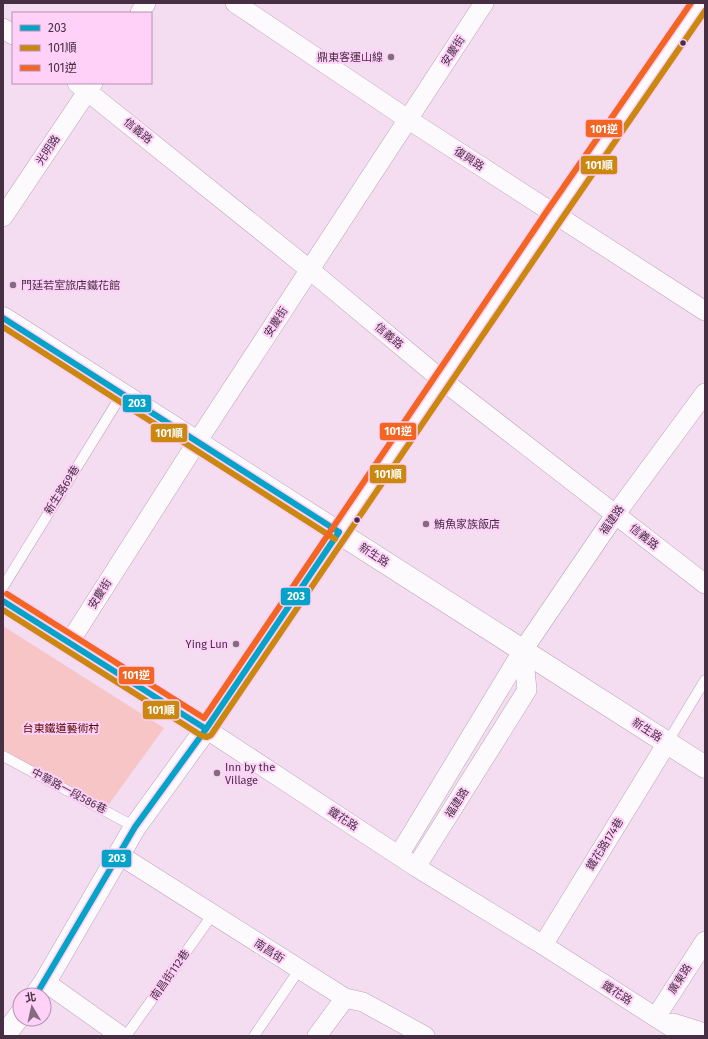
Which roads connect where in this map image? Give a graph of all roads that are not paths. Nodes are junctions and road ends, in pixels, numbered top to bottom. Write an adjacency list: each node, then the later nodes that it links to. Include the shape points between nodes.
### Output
1 (146, 3): 5 (street)
2 (235, 3): 9 (street, 復興路)
3 (484, 3): 9 (street, 安慶街)
4 (699, 6): 10 (street)
5 (141, 12)
6 (3, 28): 7 (street)
7 (12, 34)
8 (86, 86): 11 (street, 光明路); 12 (street, 信義路)
9 (409, 120): 10 (street, 復興路); 12 (street, 安慶街)
10 (554, 214): 13 (street, 復興路); 15 (street)
11 (3, 217)
12 (310, 270): 15 (street, 信義路); 18 (street, 安慶街)
13 (705, 311)
14 (3, 318): 17 (street, 新生路)
15 (442, 380): 19 (street, 信義路); 20 (street)
16 (705, 393): 19 (street, 福建路)
17 (122, 394): 18 (street, 新生路); 22 (lane, 新生路69巷)
18 (197, 442): 20 (street, 新生路); 24 (street, 安慶街)
19 (615, 515): 21 (street, 信義路); 25 (street, 福建路)
20 (339, 532): 25 (street, 新生路); 27 (street)
21 (705, 584)
22 (3, 587)
23 (3, 602): 24 (street, 鐵花路)
24 (69, 643): 27 (street, 鐵花路)
25 (523, 650): 28 (street, 新生路); 33 (street, 福建路); 34 (street, 福建路, via 527,690)
26 (705, 680): 28 (lane)
27 (206, 729): 31 (street); 33 (street, 鐵花路)
28 (667, 743): 30 (street, 新生路); 37 (street, 鐵花路174巷)
29 (3, 756): 31 (lane, 中華路一段586巷)
30 (705, 767)
31 (136, 827): 32 (street)
32 (118, 854): 35 (street, 南昌街); 39 (street)
33 (399, 856): 34 (street, 鐵花路)
34 (416, 868): 37 (street, 鐵花路)
35 (213, 914): 38 (street, 南昌街); 47 (lane, 南昌街112巷)
36 (705, 941): 42 (street, 廣東路)
37 (543, 945): 42 (street, 鐵花路)
38 (299, 970): 41 (street, 南昌街); 48 (lane)
39 (41, 987)
40 (52, 996): 46 (street)
41 (345, 998): 49 (street); 50 (street, 南昌街, via 363,1002)
42 (656, 1017): 44 (street); 51 (street, 鐵花路)
43 (12, 1026): 45 (street)
44 (705, 1033)
45 (4, 1036)
46 (121, 1036)
47 (126, 1036)
48 (254, 1036)
49 (317, 1036)
50 (425, 1036)
51 (685, 1036)

